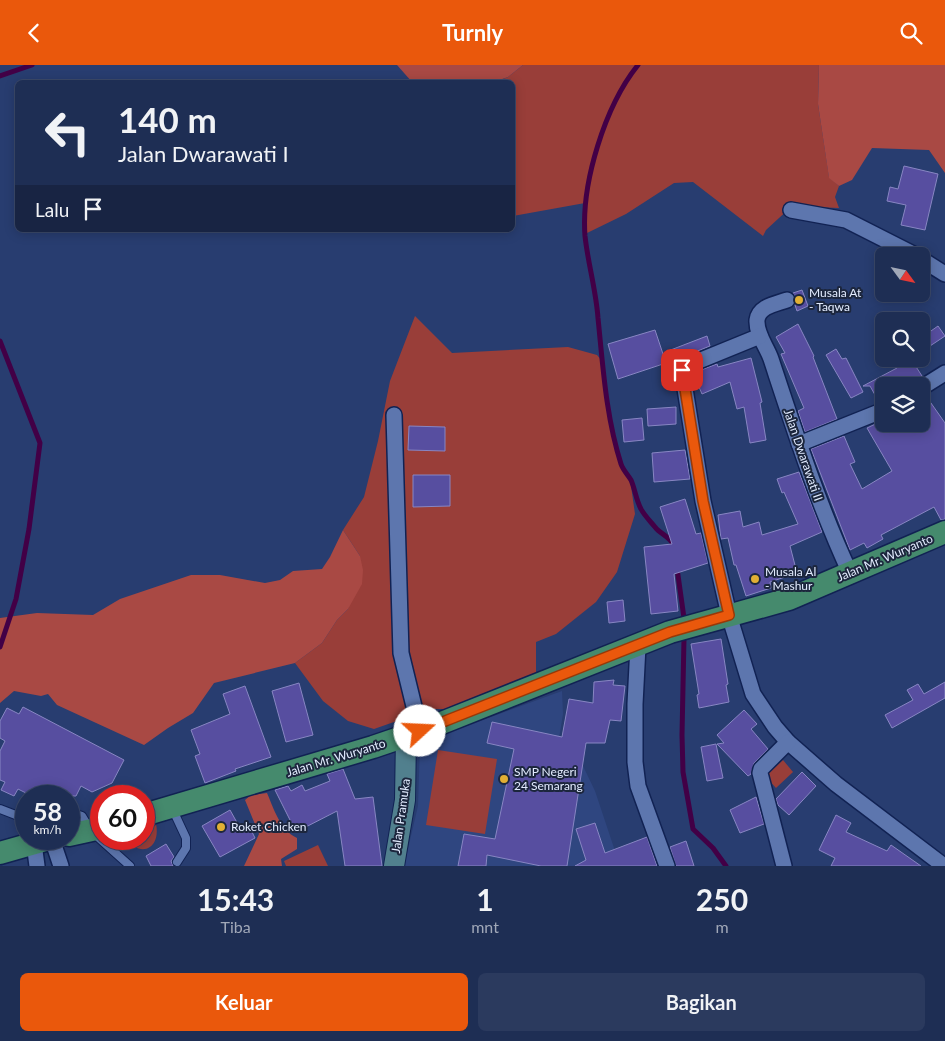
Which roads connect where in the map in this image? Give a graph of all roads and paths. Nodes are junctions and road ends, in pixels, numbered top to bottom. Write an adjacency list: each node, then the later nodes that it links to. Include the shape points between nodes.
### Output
1 (791, 210): 2 (street, via 846,221)
2 (899, 247)
3 (930, 265): 4 (street)
4 (945, 274)
5 (787, 301): 6 (street, via 767,306 760,313 757,321)
6 (760, 336): 11 (street, Jalan Dwarawati II); 14 (street, via 682,370 703,501)
7 (945, 373): 8 (street)
8 (930, 382)
9 (875, 414): 11 (street)
10 (394, 415): 16 (street, via 401,653)
11 (799, 445): 13 (street, Jalan Dwarawati II, via 828,525)
12 (945, 533): 13 (main road, Jalan Mr. Wuryanto)
13 (850, 573): 14 (main road, Jalan Mr. Wuryanto, via 789,599)
14 (729, 615): 15 (main road, Jalan Mr. Wuryanto, via 670,632); 17 (street, via 753,694)
15 (638, 646): 16 (main road, Jalan Mr. Wuryanto); 34 (street, via 635,704 638,786)
16 (413, 734): 18 (main road, Jalan Mr. Wuryanto); 33 (main road, Jalan Pramuka)
17 (788, 742): 35 (street, via 760,773); 36 (street, via 836,784)
18 (171, 806): 20 (main road, Jalan Mr. Wuryanto); 29 (lane, via 186,838 186,848)
19 (0, 809): 21 (lane)
20 (155, 811)
21 (15, 815)
22 (80, 815): 23 (lane)
23 (90, 823)
24 (15, 849): 28 (main road)
25 (39, 850): 30 (street)
26 (46, 850): 31 (street)
27 (115, 850): 32 (lane)
28 (0, 853)
29 (177, 862)
30 (38, 866)
31 (61, 866)
32 (130, 866)
33 (394, 866)
34 (667, 866)
35 (784, 866)
36 (944, 866)

